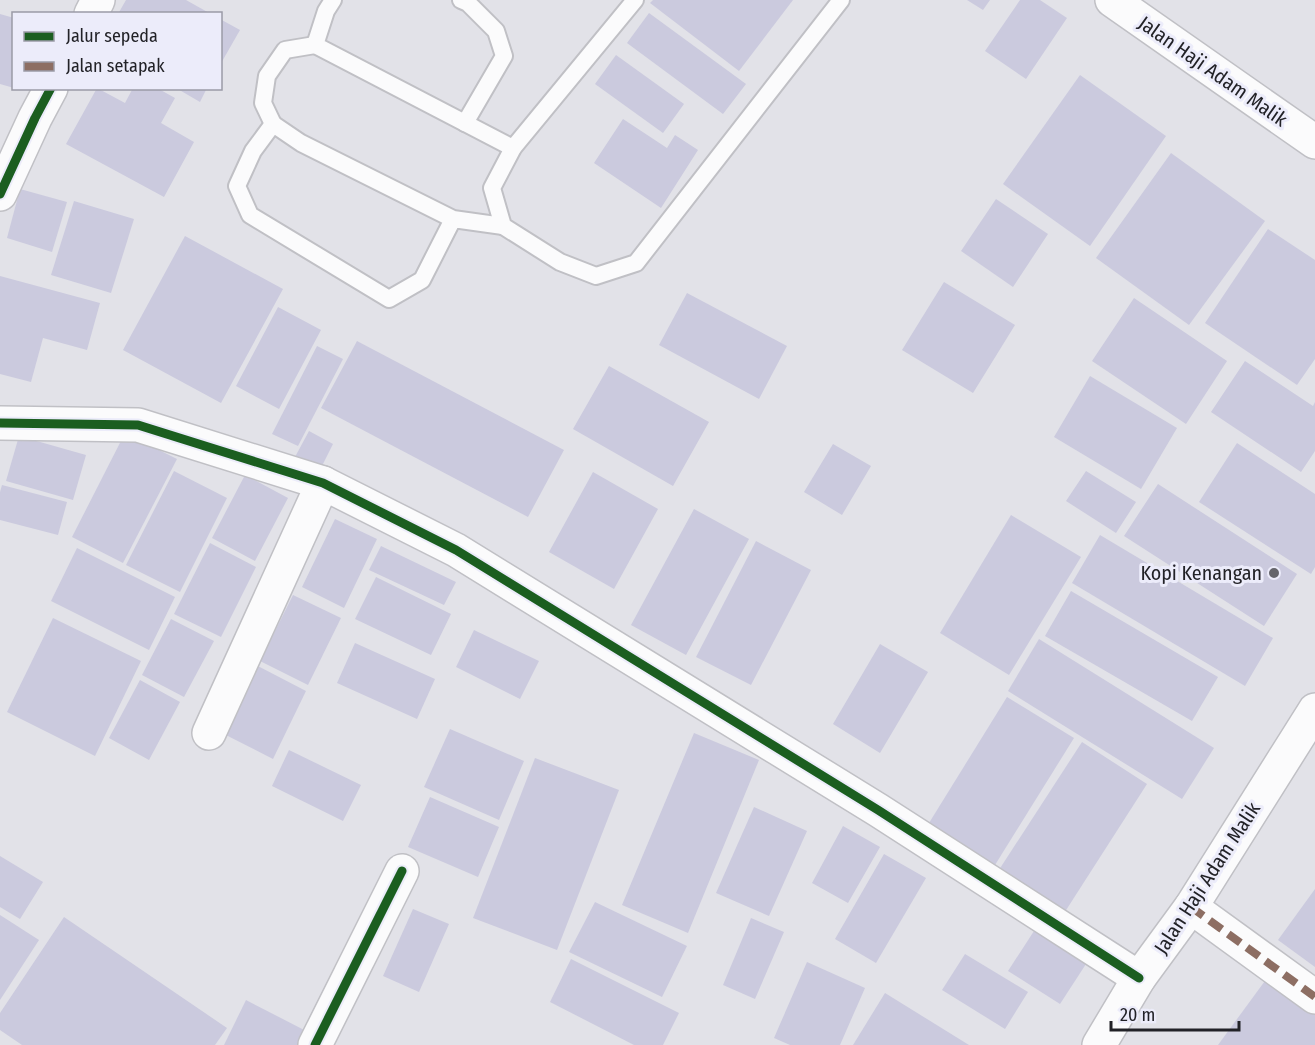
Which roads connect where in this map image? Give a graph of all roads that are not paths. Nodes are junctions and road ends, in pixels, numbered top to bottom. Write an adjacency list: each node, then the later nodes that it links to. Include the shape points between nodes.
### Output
1 (333, 0): 6 (lane)
2 (461, 0): 8 (lane, via 496,31 504,56)
3 (635, 0): 11 (lane)
4 (841, 0): 14 (lane, via 636,263 596,276 560,262)
5 (1112, 0): 10 (street, Jalan Haji Adam Malik)
6 (315, 45): 8 (lane); 9 (lane, via 285,50 267,76 263,103)
7 (50, 90): 12 (street)
8 (465, 123): 11 (lane)
9 (273, 124): 13 (lane, via 301,143); 13 (lane, via 253,151 237,186 250,215 389,299 422,280)
10 (1315, 142)
11 (513, 148): 14 (lane, via 492,188)
12 (0, 194)
13 (453, 219): 14 (lane)
14 (503, 226)
15 (0, 423): 16 (street, via 138,425)
16 (322, 483): 18 (street); 21 (street, via 456,550 878,810)
17 (1315, 710): 20 (street, Jalan Haji Adam Malik)
18 (208, 733)
19 (402, 871): 23 (street)
20 (1191, 908): 21 (street, Jalan Haji Adam Malik); 22 (street)
21 (1139, 978): 24 (street, Jalan Haji Adam Malik)
22 (1315, 997)
23 (315, 1045)
24 (1099, 1045)

